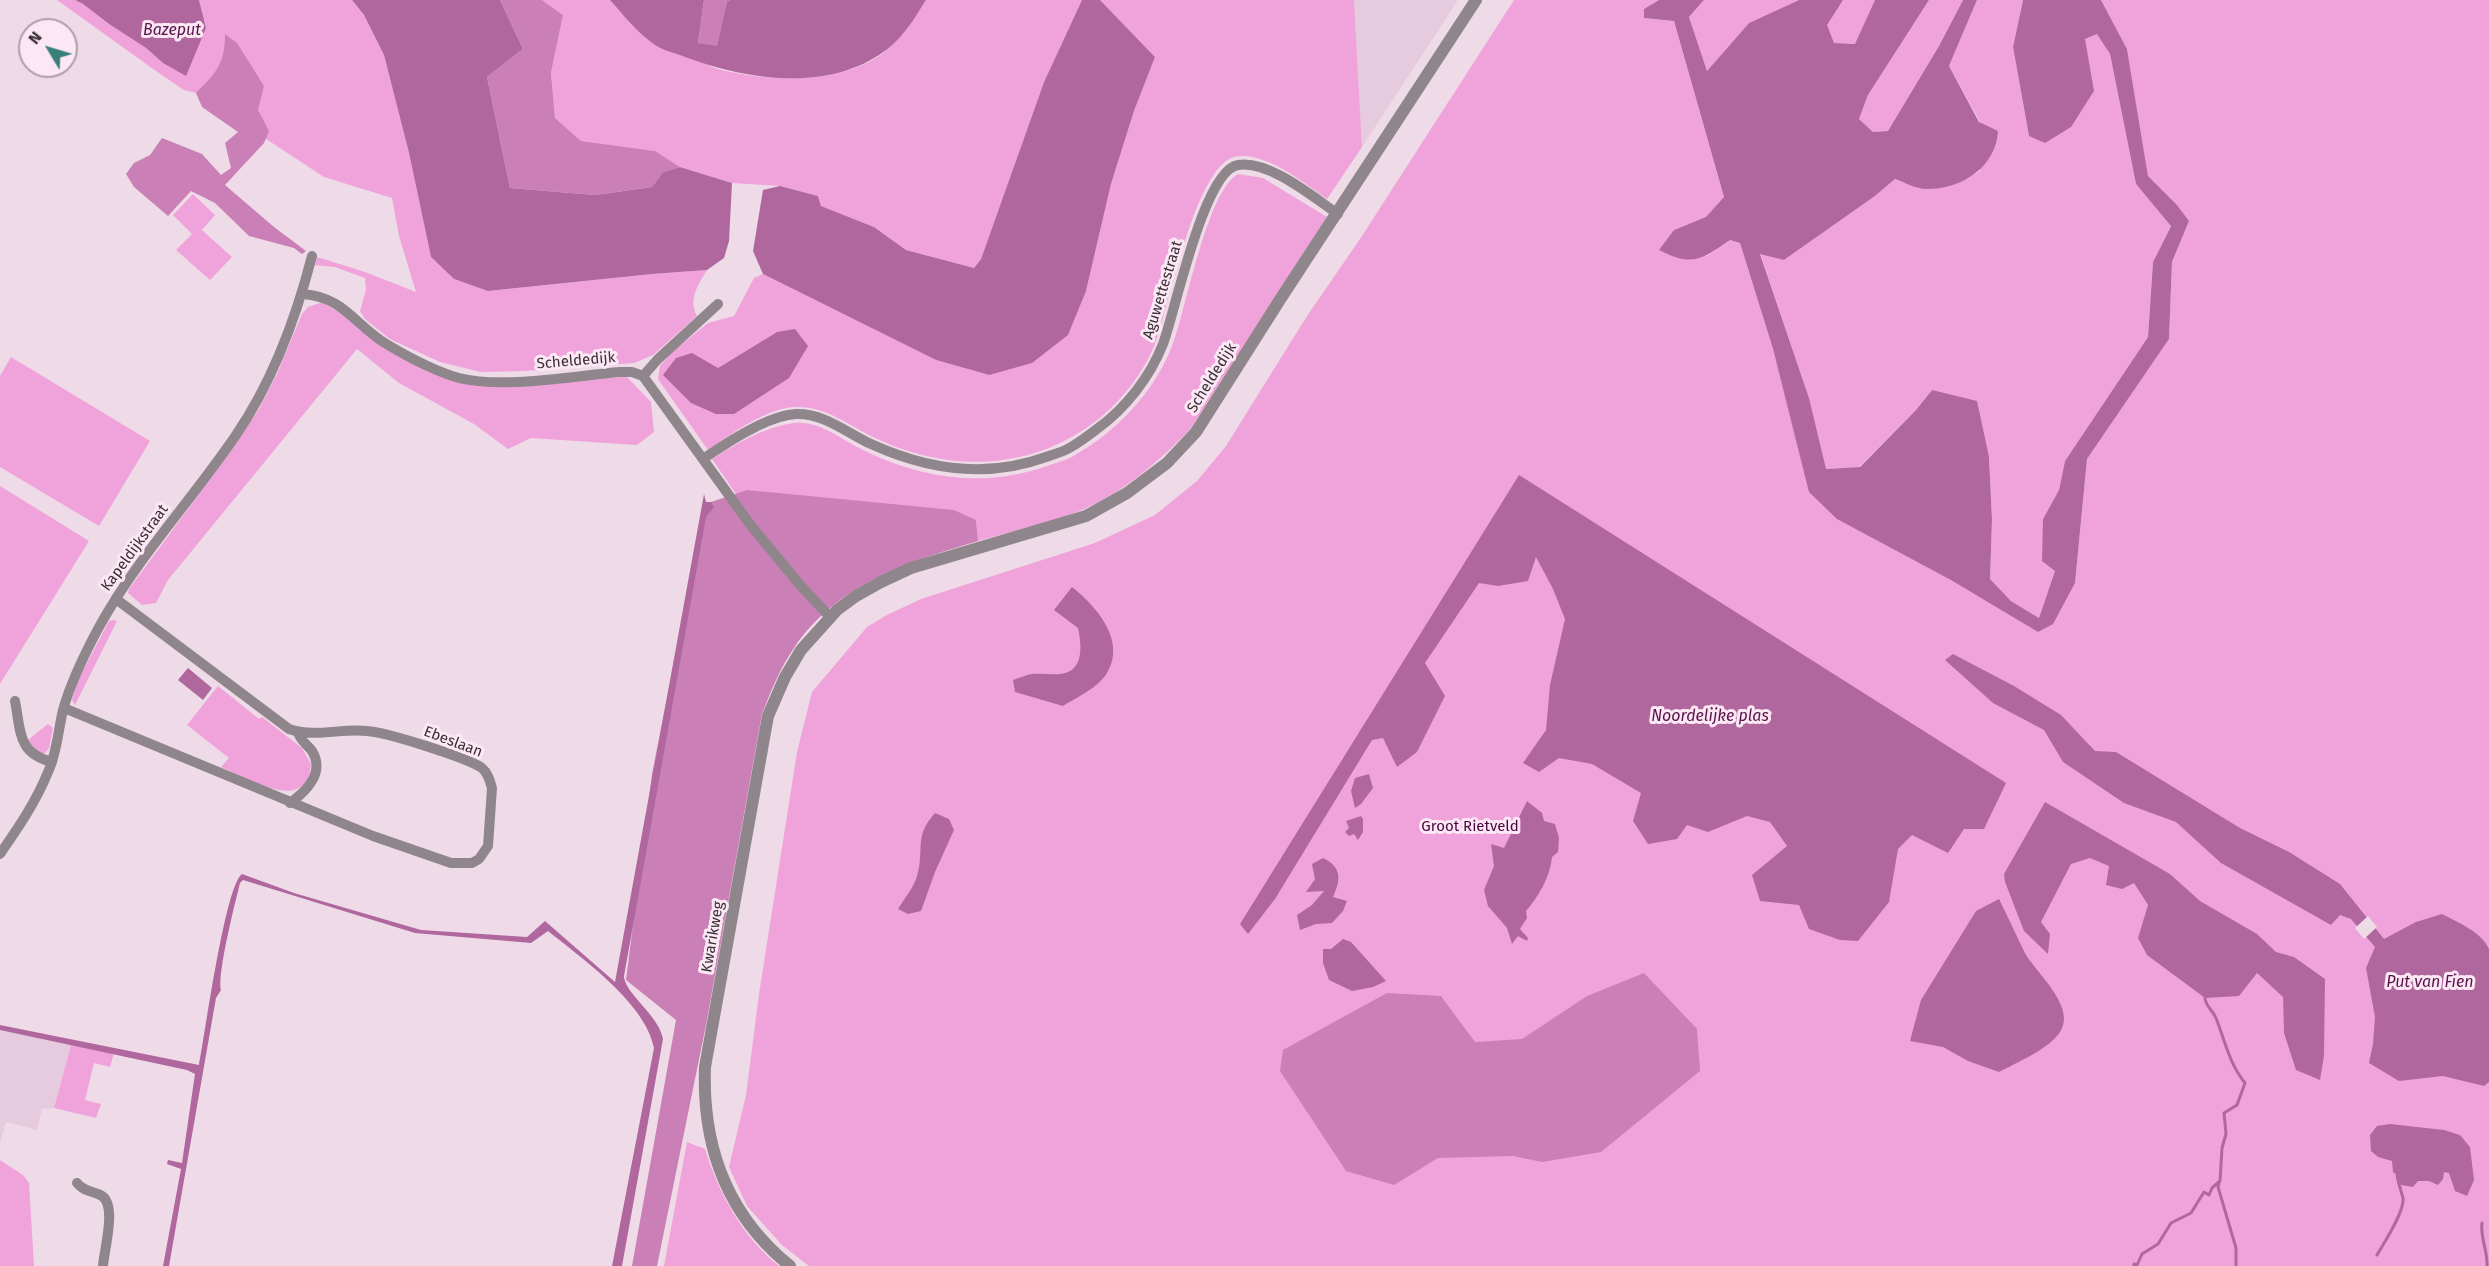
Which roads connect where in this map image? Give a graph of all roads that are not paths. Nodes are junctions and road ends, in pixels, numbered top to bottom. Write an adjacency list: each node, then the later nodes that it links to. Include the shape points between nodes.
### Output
1 (1476, 0): 2 (street, Scheldedijk)
2 (1338, 214): 7 (street, Aguwettestraat, via 1266,169 1236,165 1224,171 1210,196 1191,248 1162,346 1140,388 1107,422 1070,448 1020,466 978,470 939,467 889,452 822,418 796,414 774,418); 9 (street, Scheldedijk, via 1196,432 1167,463 1127,493 1086,516 911,568 856,596)
3 (312, 256): 4 (street)
4 (303, 294): 6 (street, Scheldedijk, via 333,301 382,342 459,378 525,380 620,372); 8 (street, Kapeldijkstraat, via 263,389 237,433)
5 (718, 304): 6 (street)
6 (643, 376): 7 (street)
7 (704, 459): 9 (street, via 800,585)
8 (116, 600): 11 (street, Kapeldijkstraat, via 85,655); 12 (street, via 282,725)
9 (833, 613): 18 (street, Kwarikweg, via 801,650 784,677 768,716 705,1067 707,1123 719,1172 745,1220)
10 (15, 701): 13 (street, via 24,745)
11 (64, 708): 13 (street, Kapeldijkstraat); 14 (street, Ebeslaan)
12 (298, 732): 14 (street, via 314,754 315,776 308,789); 14 (street, Ebeslaan, via 377,732 481,768 492,788 488,846 480,859 472,863 451,863)
13 (52, 762): 15 (street, Kapeldijkstraat, via 31,807)
14 (290, 803)
15 (0, 854)
16 (77, 1183): 17 (street, via 83,1190 102,1196 109,1205)
17 (103, 1266)
18 (790, 1266)

